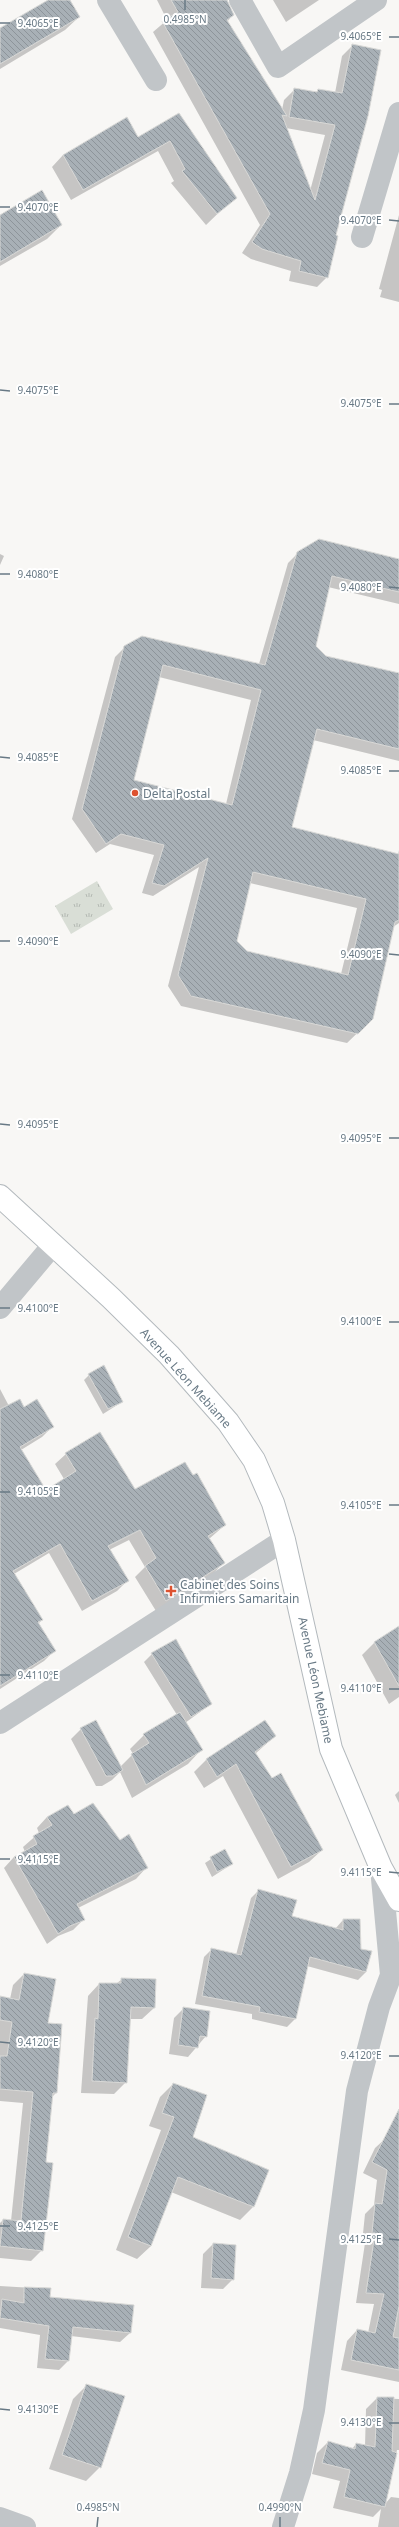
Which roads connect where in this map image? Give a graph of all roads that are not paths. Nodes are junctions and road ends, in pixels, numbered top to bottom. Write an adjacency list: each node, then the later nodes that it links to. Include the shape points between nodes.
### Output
1 (108, 0): 4 (street)
2 (240, 0): 3 (street, via 278,67)
3 (376, 0)
4 (156, 80)
5 (399, 113): 6 (street)
6 (362, 237)
7 (0, 1196): 8 (street, Avenue Léon Mebiame)
8 (53, 1245): 9 (street); 10 (street, Avenue Léon Mebiame, via 169,1355 228,1422 254,1460 273,1503)
9 (0, 1308)
10 (284, 1540): 11 (street); 12 (street, Avenue Léon Mebiame, via 331,1749)
11 (0, 1723)
12 (381, 1868): 13 (street, Avenue Léon Mebiame); 14 (street)
13 (399, 1900)
14 (395, 1976): 17 (street, via 379,2007 357,2091 314,2410 300,2473)
15 (0, 2518): 16 (street)
16 (25, 2527)
17 (283, 2527)

